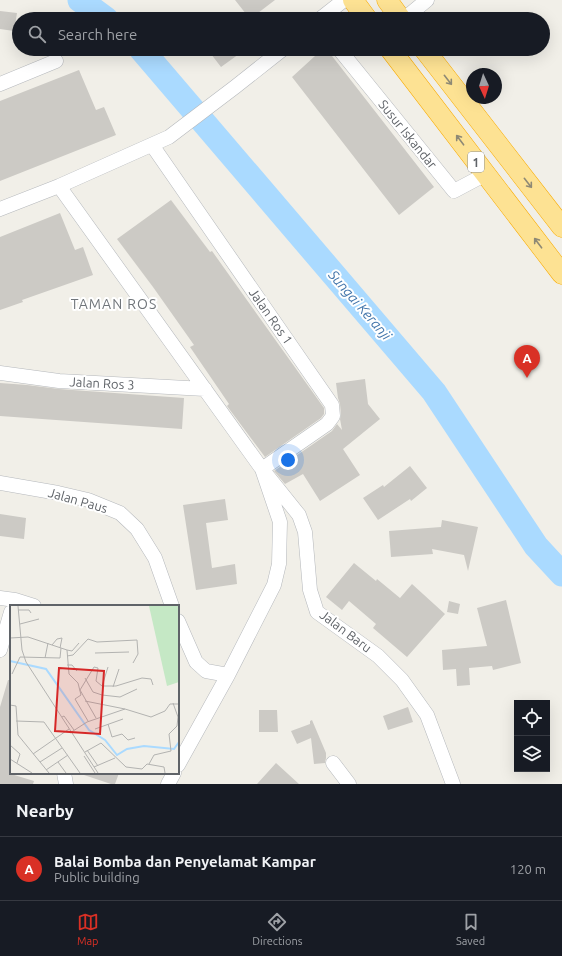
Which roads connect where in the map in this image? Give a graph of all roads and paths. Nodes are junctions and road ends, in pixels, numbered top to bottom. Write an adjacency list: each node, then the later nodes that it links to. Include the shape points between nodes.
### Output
1 (344, 0): 5 (street)
2 (353, 0): 6 (highway)
3 (386, 0): 7 (highway)
4 (427, 0): 8 (street)
5 (329, 12)
6 (362, 12)
7 (397, 12)
8 (412, 12)
9 (274, 56): 15 (street, via 169,137)
10 (345, 56): 16 (street, Susur Iskandar, via 454,191)
11 (395, 56): 16 (highway, 1, one-way to 11)
12 (429, 56): 19 (highway, 1, one-way to 19)
13 (56, 61): 14 (street)
14 (0, 84)
15 (152, 145): 17 (street); 23 (street, Jalan Ros 1, via 332,405 333,416 327,424)
16 (486, 174): 20 (highway, 1, one-way to 16)
17 (59, 186): 18 (street); 22 (street)
18 (0, 209)
19 (562, 227)
20 (562, 274)
21 (0, 373): 22 (street, Jalan Ros 3, via 59,381)
22 (205, 389): 23 (street)
23 (262, 469): 31 (street, via 280,522 279,564 274,585); 39 (street, Jalan Baru, via 299,515 305,532 310,590 317,612 378,656 402,680 427,715)
24 (0, 482): 27 (street, Jalan Paus, via 73,496 120,512 137,529 155,558)
25 (0, 598): 26 (street)
26 (11, 605)
27 (172, 605)
28 (10, 616): 30 (street)
29 (179, 623): 31 (street, via 196,662 206,671)
30 (0, 650)
31 (228, 675): 32 (street)
32 (179, 763)
33 (333, 763): 38 (street)
34 (64, 774): 36 (street)
35 (173, 774): 37 (street)
36 (66, 784)
37 (168, 784)
38 (349, 784)
39 (453, 784)

